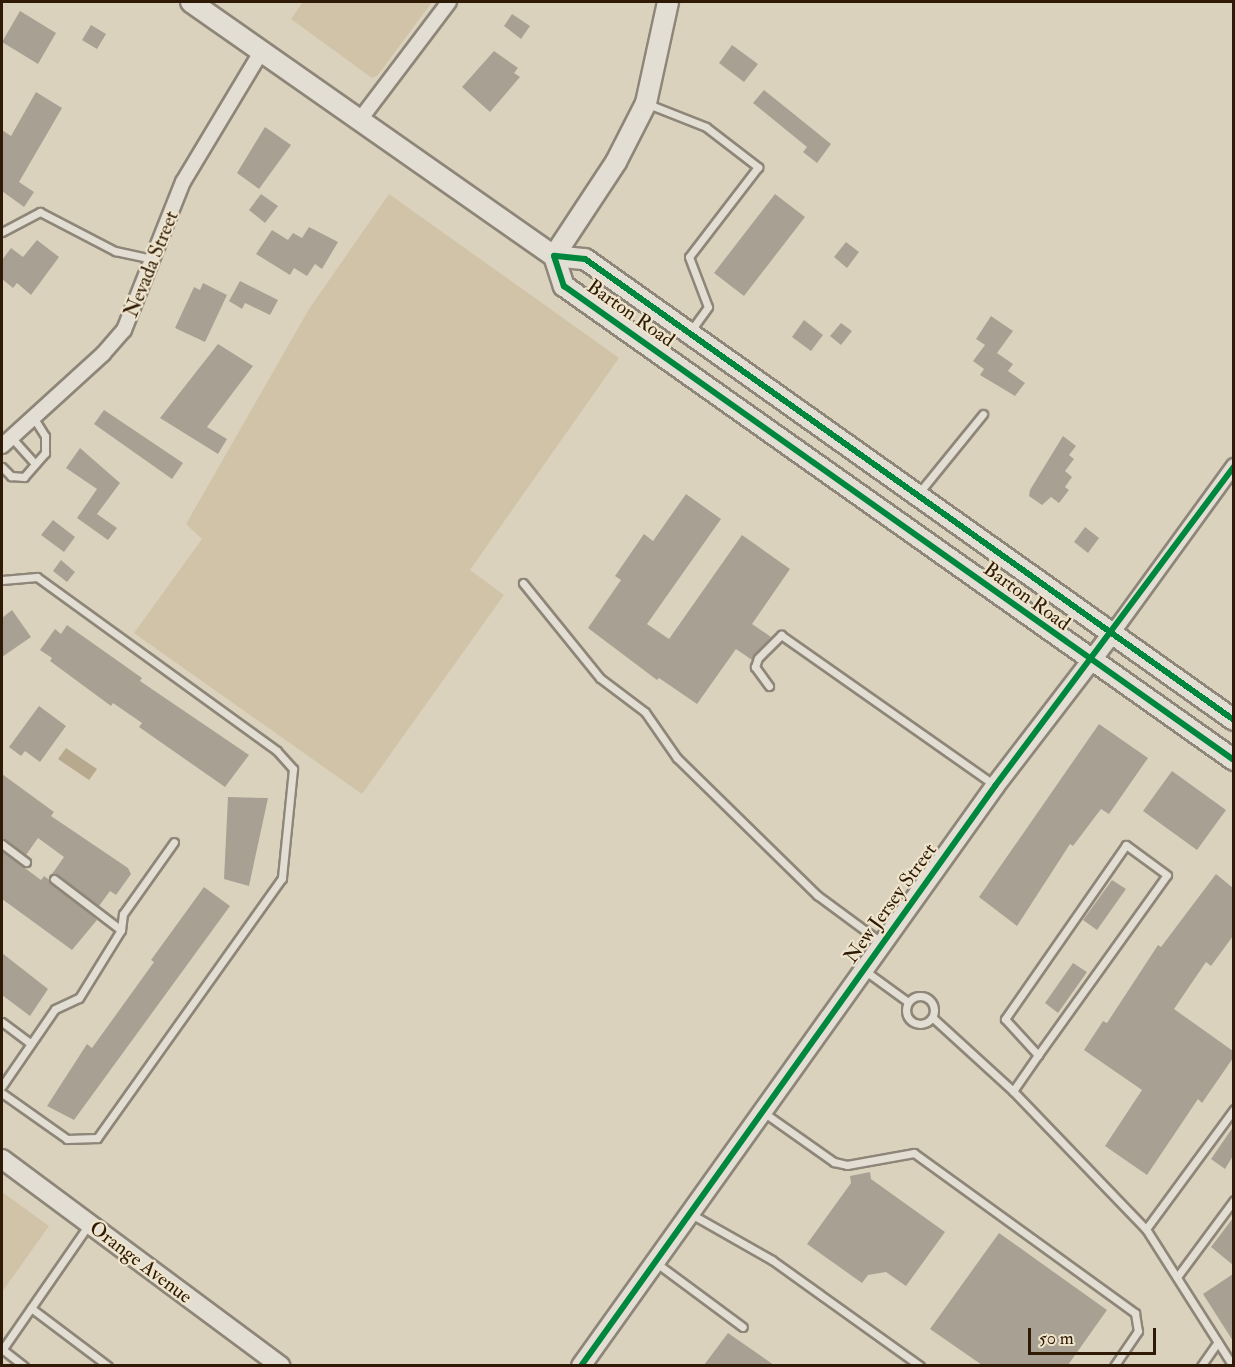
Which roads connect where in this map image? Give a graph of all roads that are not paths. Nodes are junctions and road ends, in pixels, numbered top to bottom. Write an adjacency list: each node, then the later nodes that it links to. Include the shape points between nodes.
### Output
1 (191, 2): 4 (main road, Barton Road)
2 (449, 2): 6 (street)
3 (668, 2): 5 (main road)
4 (261, 52): 6 (main road, Barton Road); 9 (street, Nevada Street, via 183,182)
5 (646, 103): 8 (main road, via 616,162); 10 (lane, via 706,127 758,167 689,257 708,307)
6 (359, 121): 8 (main road, Barton Road)
7 (2, 232): 9 (lane, via 40,212 115,251)
8 (554, 256): 10 (main road, Barton Road, via 585,260); 21 (main road, Barton Road, via 564,286)
9 (154, 259): 12 (street, Nevada Street, via 124,330)
10 (689, 334): 17 (main road, Barton Road)
11 (983, 414): 17 (lane)
12 (33, 417): 13 (street, Nevada Street); 14 (lane, via 46,446)
13 (6, 441): 14 (lane)
14 (35, 464): 16 (lane, via 19,479)
15 (1233, 465): 20 (street, New Jersey Street)
16 (2, 467)
17 (916, 496): 20 (main road, Barton Road)
18 (2, 580): 40 (lane, via 37,577 277,751 293,769 282,878 97,1138 67,1139)
19 (523, 583): 31 (lane, via 600,678 645,712 677,758 817,895)
20 (1111, 635): 21 (street, New Jersey Street); 23 (main road, Barton Road)
21 (1088, 660): 24 (main road, Barton Road); 25 (street, New Jersey Street)
22 (769, 686): 25 (lane, via 755,667 758,658 780,634)
23 (1233, 720)
24 (1233, 760)
25 (995, 786): 31 (street, New Jersey Street)
26 (174, 842): 30 (lane, via 123,914)
27 (2, 844): 28 (lane)
28 (26, 862)
29 (54, 879): 30 (lane)
30 (121, 930): 36 (lane, via 80,998 56,1009)
31 (882, 943): 32 (street, New Jersey Street)
32 (864, 969): 33 (lane); 42 (street, New Jersey Street)
33 (908, 1002): 34 (lane, via 926,997 933,1005); 34 (lane, via 906,1011 911,1021 921,1024)
34 (933, 1018): 39 (lane)
35 (2, 1022): 36 (lane)
36 (31, 1044): 38 (lane)
37 (1038, 1055): 37 (lane, via 1167,875 1126,845 1005,1019); 39 (lane)
38 (2, 1086)
39 (1013, 1091): 47 (lane)
40 (2, 1094)
41 (1233, 1109): 47 (lane)
42 (761, 1111): 45 (street, New Jersey Street); 59 (lane, via 834,1162 848,1165 914,1153 1135,1312 1138,1331)
43 (2, 1159): 46 (street, Orange Avenue)
44 (1233, 1200): 49 (lane)
45 (691, 1214): 48 (street, New Jersey Street); 58 (lane, via 772,1260)
46 (89, 1224): 50 (lane); 56 (street, Orange Avenue)
47 (1146, 1229): 49 (lane)
48 (656, 1262): 51 (lane); 57 (street, New Jersey Street)
49 (1177, 1276): 52 (lane)
50 (31, 1308): 53 (lane); 55 (lane)
51 (743, 1327)
52 (1218, 1342): 60 (lane); 61 (lane)
53 (2, 1350): 54 (lane)
54 (24, 1365)
55 (108, 1365)
56 (281, 1365)
57 (581, 1365)
58 (920, 1365)
59 (1114, 1365)
60 (1201, 1365)
61 (1233, 1365)

